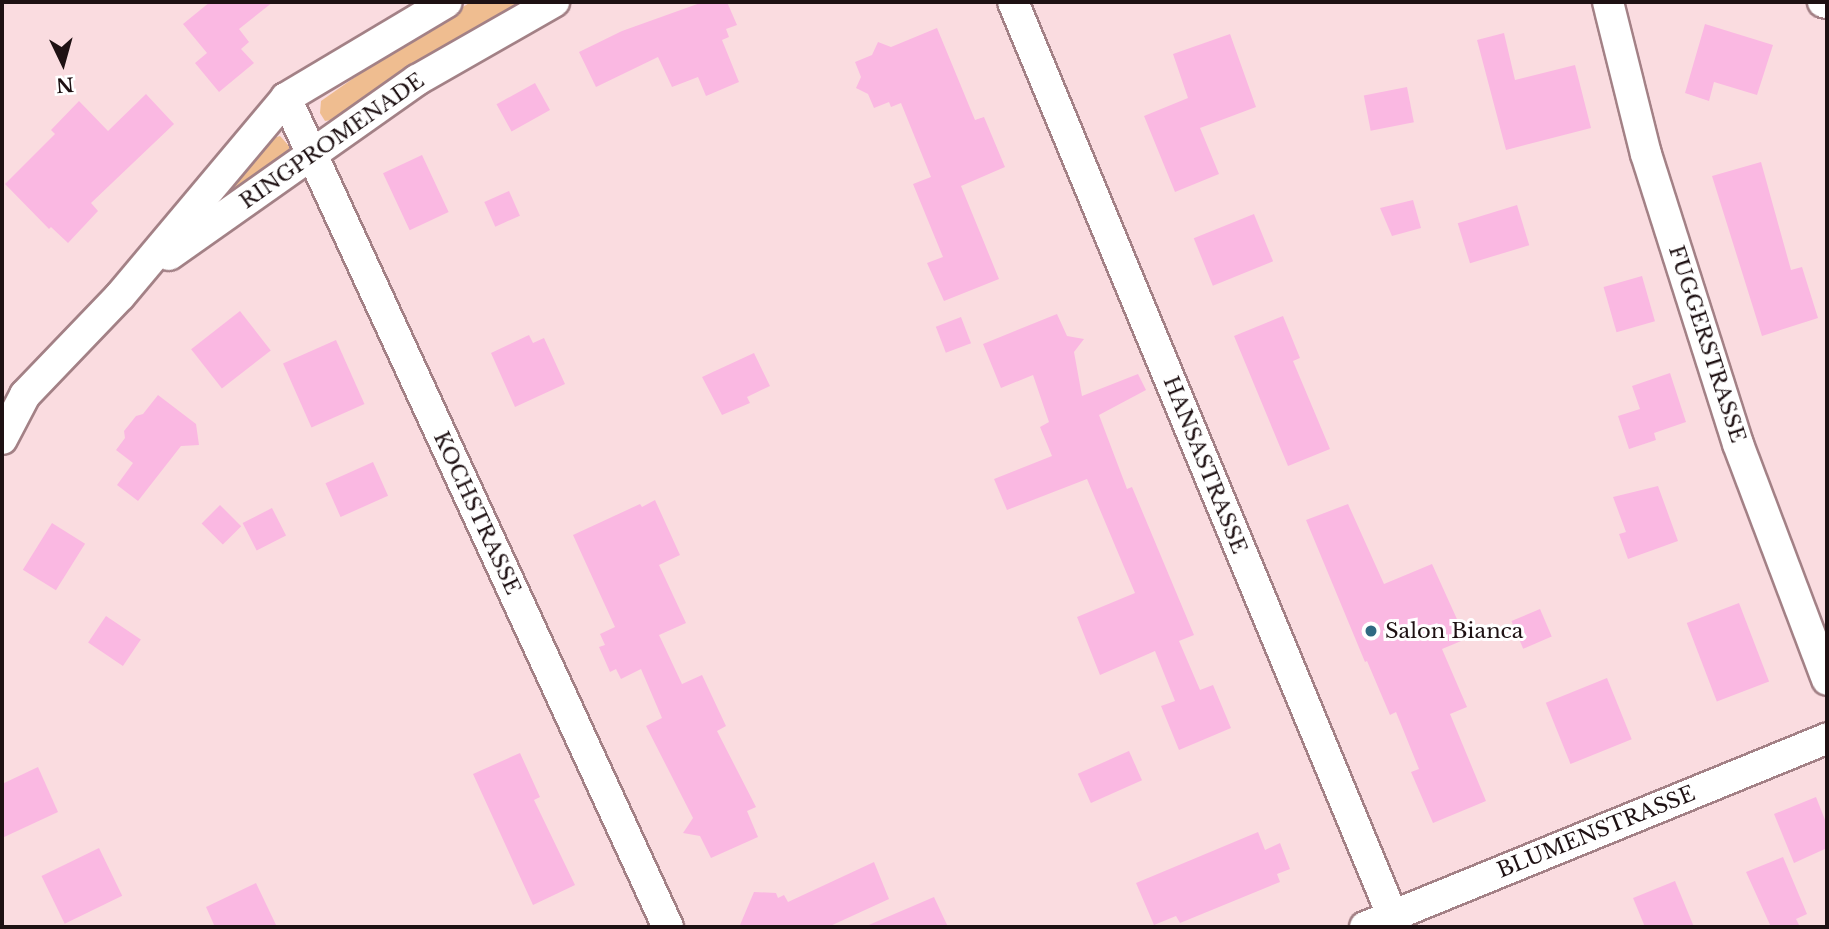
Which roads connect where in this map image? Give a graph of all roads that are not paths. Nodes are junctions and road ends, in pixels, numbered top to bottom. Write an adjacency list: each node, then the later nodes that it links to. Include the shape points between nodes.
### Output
1 (447, 2): 5 (street, RINGPROMENADE)
2 (554, 2): 6 (street, RINGPROMENADE, via 417,80)
3 (1013, 2): 11 (street, HANSASTRASSE)
4 (1608, 2): 9 (street, FUGGERSTRASSE, via 1646,154 1738,444)
5 (286, 98): 6 (street, KOCHSTRASSE); 7 (street, RINGPROMENADE)
6 (313, 155): 7 (street, RINGPROMENADE, via 177,249); 12 (street, KOCHSTRASSE)
7 (120, 296): 8 (street, RINGPROMENADE, via 25,396)
8 (2, 439)
9 (1827, 680)
10 (1827, 738): 11 (street, BLUMENSTRASSE)
11 (1384, 924)
12 (668, 927)

